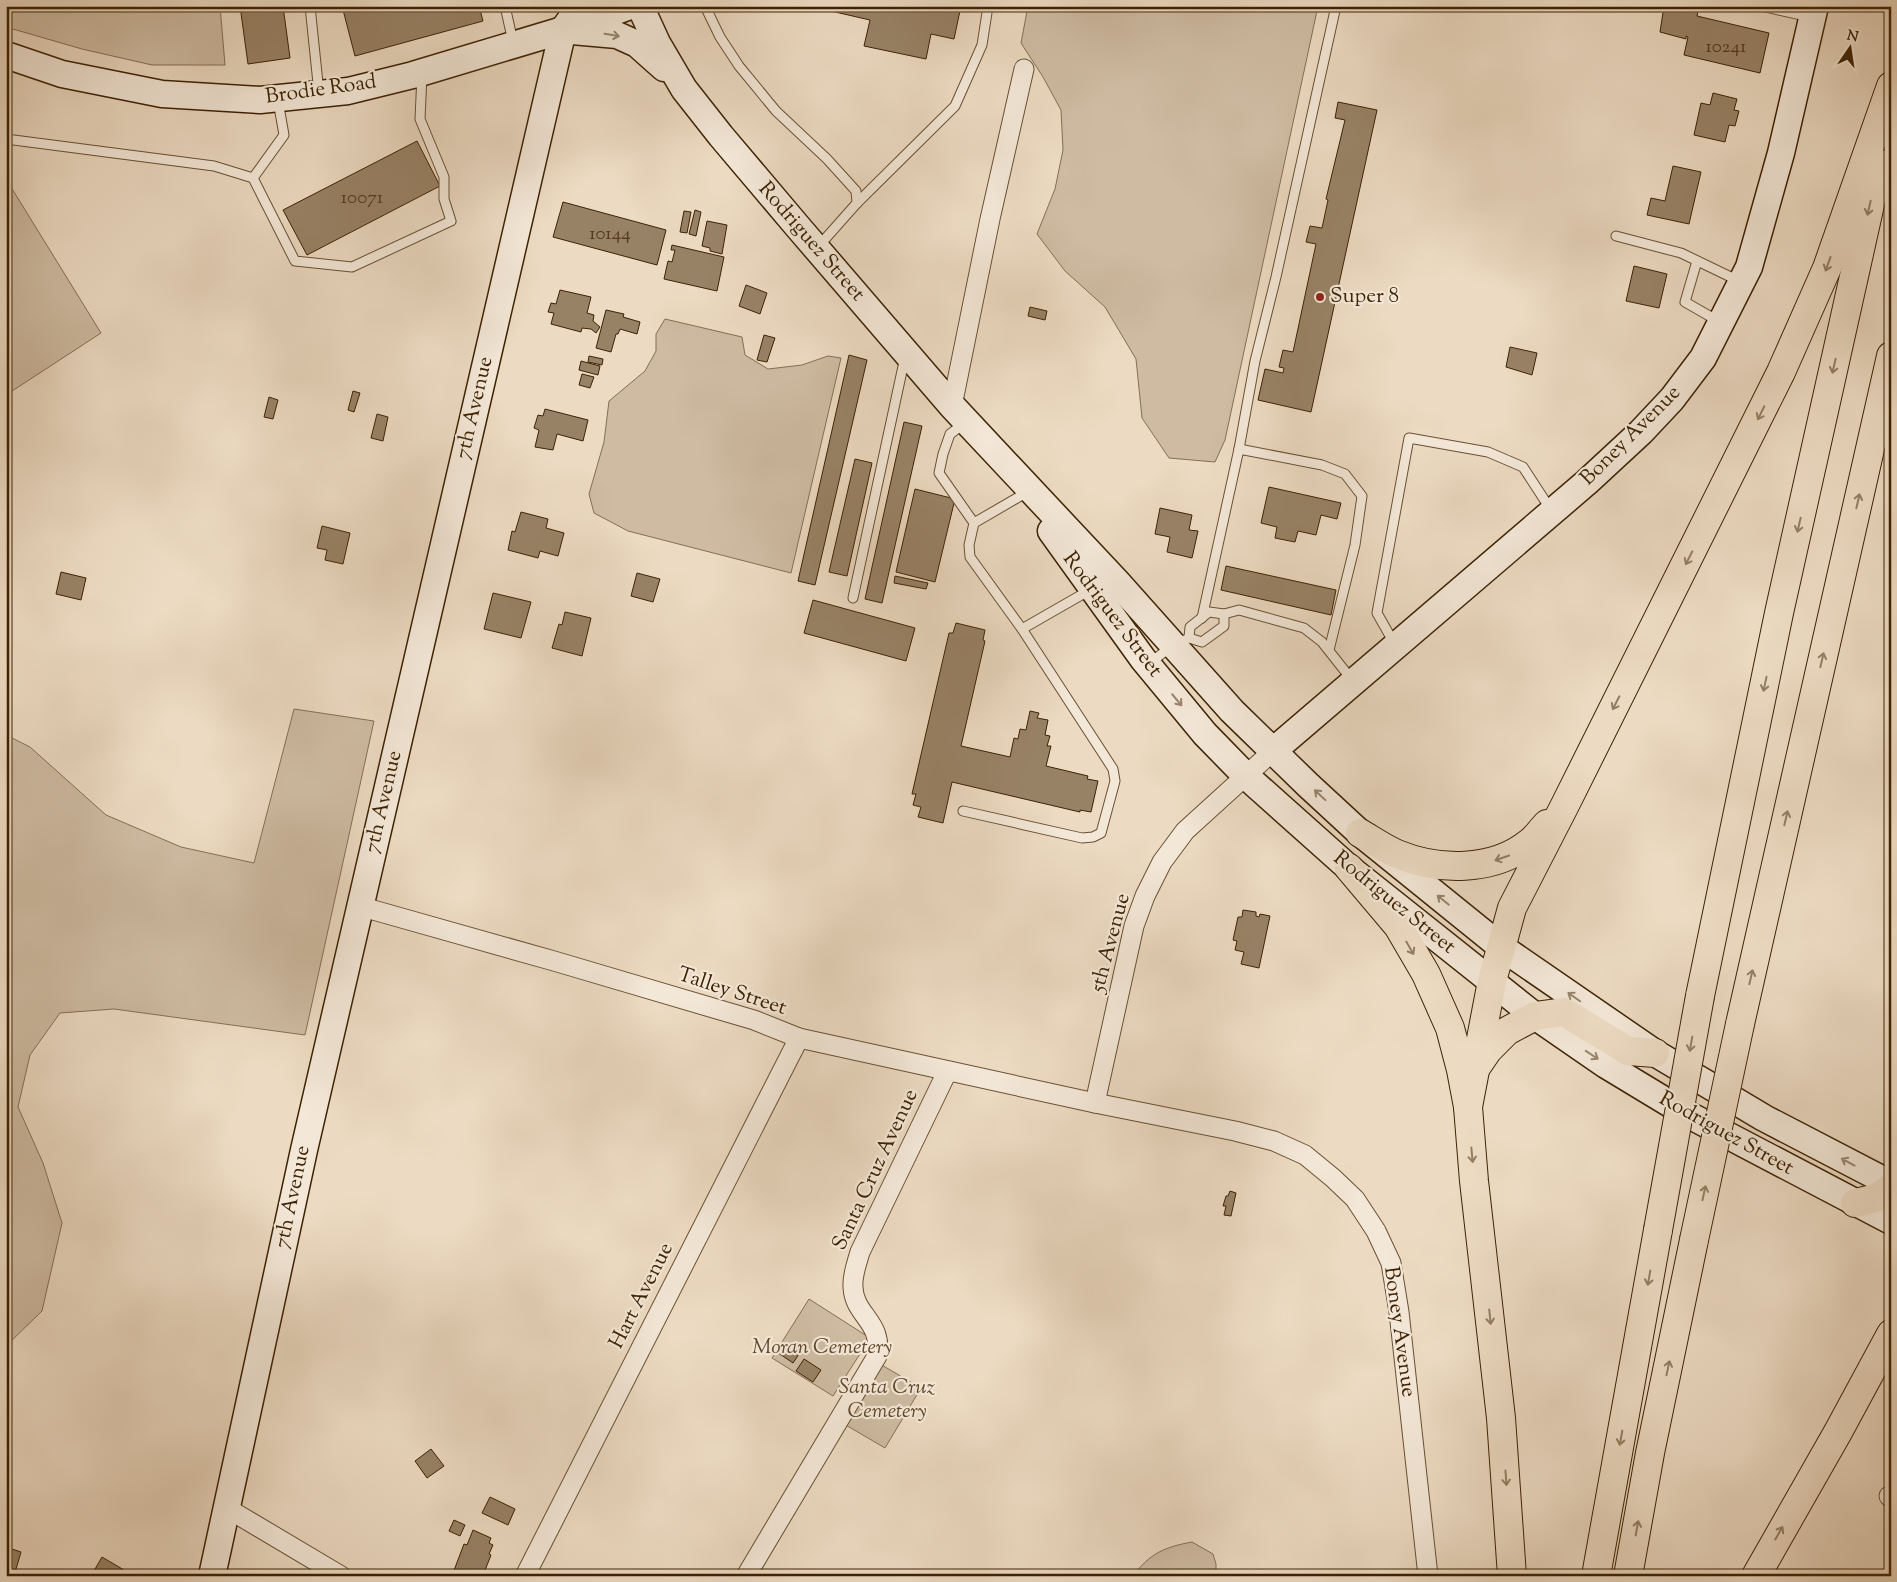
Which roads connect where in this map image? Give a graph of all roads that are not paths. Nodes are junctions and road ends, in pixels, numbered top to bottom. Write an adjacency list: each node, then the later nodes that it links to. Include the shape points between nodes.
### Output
1 (310, 6): 20 (lane)
2 (505, 6): 14 (lane)
3 (582, 6): 13 (street)
4 (630, 6): 13 (street, Brodie Road)
5 (640, 6): 19 (street, Rodriguez Street)
6 (704, 6): 25 (lane, via 739,66 776,111 856,191)
7 (744, 6): 8 (lane)
8 (751, 6)
9 (988, 6): 25 (lane, via 982,45 955,106)
10 (1336, 6): 34 (lane, via 1255,361)
11 (1761, 6): 12 (lane)
12 (1814, 12): 29 (street, Boney Avenue, via 1772,190)
13 (563, 30): 14 (street, Brodie Road); 19 (street, one-way to 19, via 617,35 637,44); 54 (street, 7th Avenue)
14 (514, 45): 17 (street, Brodie Road)
15 (6, 55): 21 (street, Brodie Road, via 62,74 162,94 260,100)
16 (1024, 69): 33 (street, via 990,220)
17 (422, 72): 20 (street, Brodie Road, via 348,91); 24 (lane, via 420,119 444,177 444,199 451,221 352,267 295,261)
18 (1891, 86): 50 (highway, one-way to 50, via 1827,268 1788,356)
19 (684, 89): 27 (street, Rodriguez Street)
20 (319, 94): 21 (street, Brodie Road)
21 (277, 98): 24 (lane, via 284,135)
22 (1891, 109): 77 (highway, one-way to 77, bridge, via 1779,613 1700,996)
23 (6, 139): 24 (lane, via 214,166)
24 (252, 178)
25 (857, 203): 27 (lane)
26 (1616, 236): 28 (lane, via 1681,253)
27 (816, 248): 31 (street, Rodriguez Street)
28 (1696, 261): 29 (lane); 30 (lane, via 1686,302)
29 (1742, 282): 30 (street, Boney Avenue)
30 (1721, 322): 36 (street, Boney Avenue, via 1703,358 1672,399 1641,432)
31 (906, 352): 33 (street, Rodriguez Street); 39 (lane)
32 (1891, 356): 78 (highway, one-way to 32, bridge, via 1650,1453 1740,1024)
33 (960, 414): 35 (street, Rodriguez Street); 37 (lane, via 950,434 939,472)
34 (1239, 449): 41 (lane); 45 (lane, via 1322,465 1345,474 1362,496 1355,545)
35 (1028, 492): 37 (lane); 38 (street, Rodriguez Street)
36 (1552, 512): 44 (street, Boney Avenue); 44 (lane, via 1523,467 1488,452 1409,438 1377,613)
37 (974, 523): 42 (lane, via 970,557)
38 (1101, 582): 42 (lane); 43 (street, Rodriguez Street); 46 (street, Rodriguez Street)
39 (852, 598)
40 (1224, 614): 41 (lane, via 1209,612); 43 (lane, via 1224,626 1202,642); 45 (lane, via 1239,610 1304,628)
41 (1202, 618): 43 (lane)
42 (1022, 630): 51 (lane, via 1113,770 1115,781 1101,833 1082,838)
43 (1181, 642): 46 (lane); 48 (street, Rodriguez Street, via 1232,711)
44 (1396, 646): 47 (street, Boney Avenue)
45 (1329, 650): 47 (lane)
46 (1147, 664): 49 (street, Rodriguez Street, one-way to 49, via 1206,734)
47 (1353, 682): 48 (street, Boney Avenue)
48 (1273, 751): 49 (street, 5th Avenue); 52 (street, Rodriguez Street, one-way to 48)
49 (1247, 776): 53 (street, Rodriguez Street); 62 (street, 5th Avenue, via 1184,832 1162,862 1145,896 1134,926)
50 (1565, 804): 52 (highway, one-way to 52, via 1529,843 1488,863 1434,866 1397,854); 55 (highway, via 1512,908)
51 (963, 811)
52 (1360, 833): 55 (street, Rodriguez Street, one-way to 52)
53 (1349, 868): 56 (street, Rodriguez Street); 63 (highway, one-way to 63, via 1398,926 1426,974 1450,1028)
54 (359, 906): 58 (street, Talley Street, via 735,1015); 70 (street, 7th Avenue)
55 (1501, 947): 56 (highway); 59 (street, Rodriguez Street, one-way to 55)
56 (1492, 981): 57 (street, Rodriguez Street); 60 (highway)
57 (1534, 1016): 59 (highway, via 1564,1012 1628,1051); 60 (highway, via 1507,1032); 65 (street, Rodriguez Street, one-way to 65, via 1687,1114)
58 (799, 1038): 61 (street, Talley Street); 73 (street, Hart Avenue)
59 (1655, 1053): 64 (street, Rodriguez Street, one-way to 59, via 1764,1118)
60 (1476, 1067): 63 (highway)
61 (947, 1072): 62 (street, Talley Street); 74 (street, Santa Cruz Avenue, via 860,1252 854,1271 853,1288 858,1305 877,1334 877,1356)
62 (1095, 1104): 75 (street, Boney Avenue, via 1274,1141 1305,1155 1355,1199 1376,1231 1391,1263 1400,1312)
63 (1468, 1107): 76 (highway, one-way to 76, via 1501,1418)
64 (1891, 1186): 65 (highway, via 1876,1198)
65 (1855, 1203): 66 (street, Rodriguez Street)
66 (1891, 1221)
67 (1891, 1334): 69 (highway)
68 (1891, 1359): 69 (highway)
69 (1864, 1384): 79 (highway, one-way to 69)
70 (225, 1508): 71 (street, 7th Avenue); 72 (street)
71 (212, 1576)
72 (341, 1576)
73 (525, 1576)
74 (746, 1576)
75 (1428, 1576)
76 (1512, 1576)
77 (1596, 1576)
78 (1628, 1576)
79 (1756, 1576)

